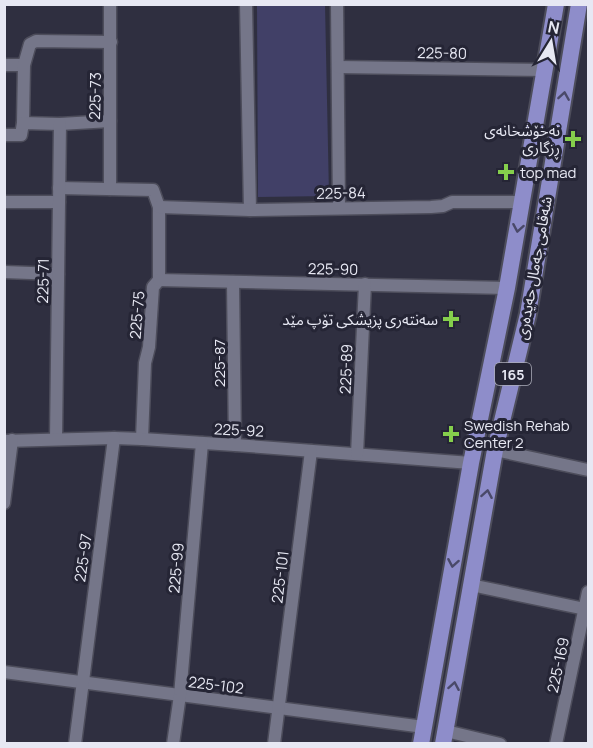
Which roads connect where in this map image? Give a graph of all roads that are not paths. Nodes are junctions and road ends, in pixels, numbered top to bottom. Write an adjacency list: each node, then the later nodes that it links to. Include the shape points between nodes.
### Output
1 (110, 4): 6 (street, 225-73)
2 (246, 4): 22 (street)
3 (337, 4): 9 (street)
4 (556, 4): 10 (main road, شەقامی جەمال حەیدەری / 165)
5 (579, 4): 35 (main road, شەقامی جەمال حەیدەری / 165, one-way to 5, via 528,314)
6 (111, 42): 8 (street, via 36,41 30,44); 11 (street, 225-73)
7 (4, 65): 8 (street)
8 (24, 65): 12 (street)
9 (338, 67): 10 (street, 225-80); 21 (street)
10 (545, 70): 20 (main road, شەقامی جەمال حەیدەری / 165)
11 (110, 121): 13 (street); 16 (street, 225-73)
12 (24, 123): 13 (street); 14 (street, via 20,136)
13 (60, 124): 15 (street, 225-71)
14 (4, 135)
15 (59, 188): 16 (street); 19 (street, 225-71)
16 (110, 189): 17 (street, 225-84, via 153,190)
17 (157, 201): 22 (street, 225-84); 25 (street, 225-75)
18 (4, 202): 19 (street)
19 (59, 202): 24 (street, 225-71)
20 (522, 202): 21 (street, 225-84); 28 (main road, شەقامی جەمال حەیدەری / 165, one-way to 28)
21 (339, 208): 22 (street, 225-84)
22 (250, 210)
23 (4, 272): 24 (street)
24 (58, 274): 30 (street, 225-71)
25 (159, 280): 26 (street, 225-90); 32 (street, 225-75, via 153,287)
26 (233, 282): 27 (street, 225-90); 34 (street, 225-87)
27 (364, 284): 28 (street, 225-90); 37 (street, 225-89)
28 (507, 288): 38 (main road, شەقامی جەمال حەیدەری / 165)
29 (114, 438): 30 (street, 225-92); 32 (street, 225-92); 45 (street, 225-97)
30 (56, 439): 31 (street, 225-92)
31 (8, 440): 40 (street)
32 (142, 440): 33 (street, 225-92)
33 (202, 443): 34 (street, 225-92); 46 (street, 225-99)
34 (235, 445): 36 (street, 225-92)
35 (495, 450): 39 (street); 41 (main road, شەقامی جەمال حەیدەری / 165, one-way to 35)
36 (311, 451): 37 (street, 225-92); 47 (street, 225-101)
37 (357, 454): 38 (street, 225-92)
38 (471, 463): 48 (main road, شەقامی جەمال حەیدەری / 165, one-way to 48)
39 (588, 470)
40 (4, 503)
41 (471, 585): 43 (street); 49 (main road, شەقامی جەمال حەیدەری / 165, one-way to 41)
42 (588, 592): 43 (street, 225-169)
43 (585, 609): 54 (street, 225-169)
44 (4, 672): 45 (street, 225-102)
45 (82, 682): 46 (street, 225-102); 50 (street, 225-97)
46 (180, 695): 47 (street, 225-102); 51 (street, 225-99)
47 (279, 708): 48 (street, 225-102); 52 (street, 225-101)
48 (422, 735)
49 (445, 737): 53 (street)
50 (75, 744)
51 (173, 744)
52 (274, 744)
53 (500, 744)
54 (556, 744)

